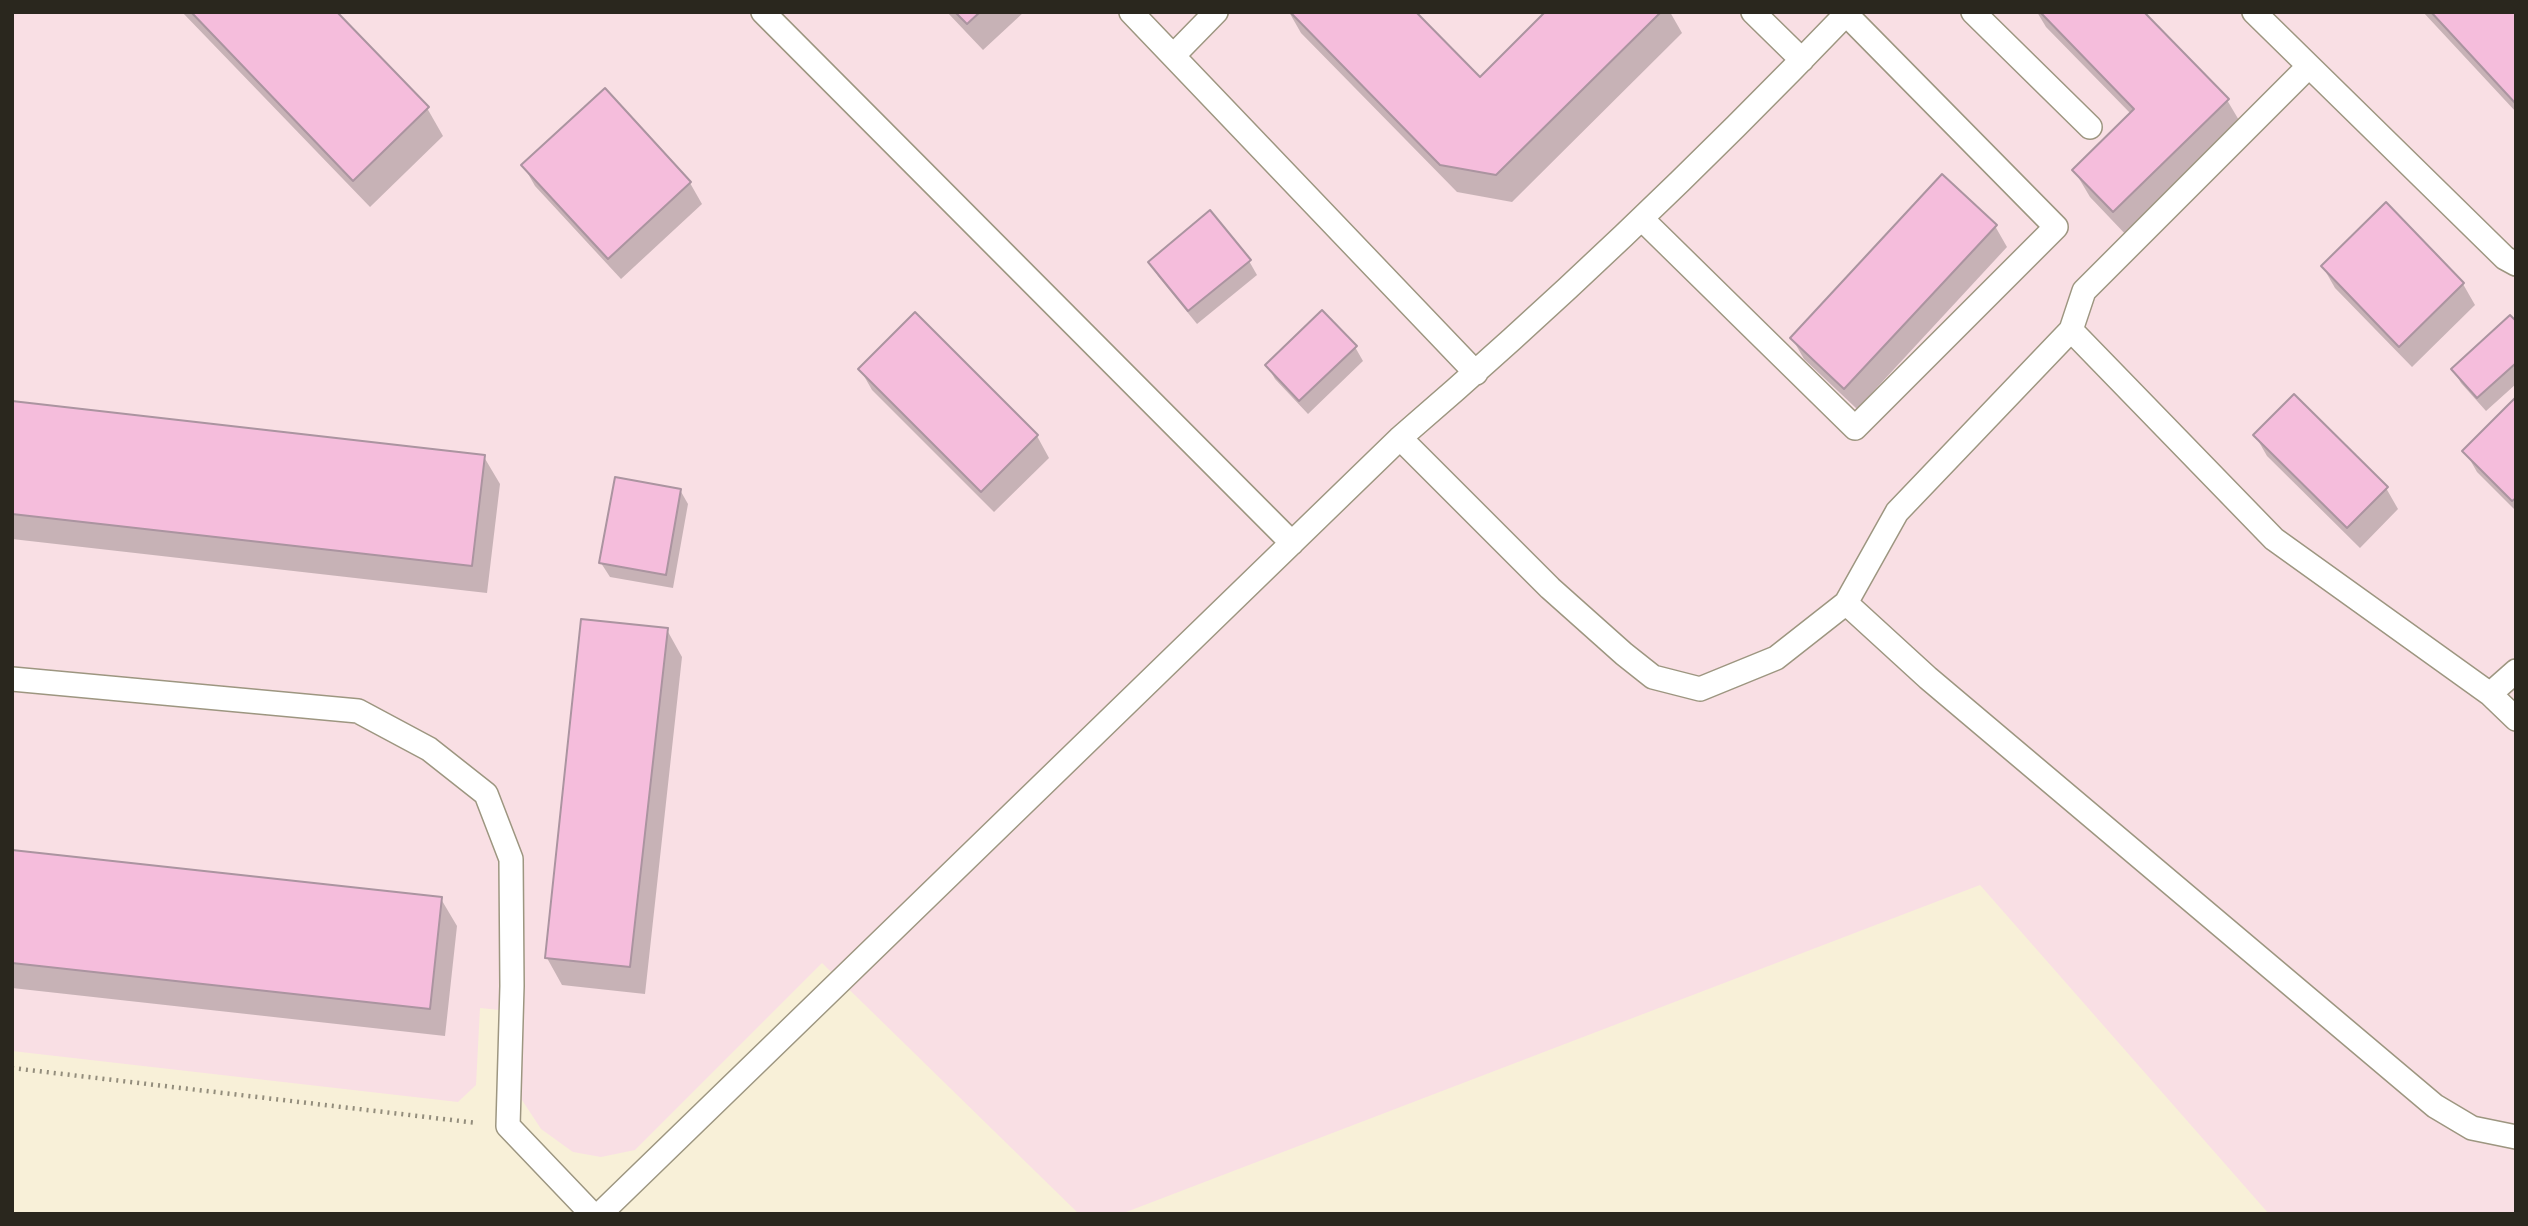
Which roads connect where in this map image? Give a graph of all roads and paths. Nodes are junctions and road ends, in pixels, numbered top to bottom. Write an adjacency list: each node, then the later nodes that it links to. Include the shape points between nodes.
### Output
1 (763, 12): 17 (lane)
2 (1131, 12): 8 (lane)
3 (1216, 12): 8 (lane)
4 (1753, 12): 9 (lane)
5 (1973, 12): 11 (lane)
6 (2254, 12): 10 (lane)
7 (1847, 13): 9 (lane); 12 (lane, via 2056,227 1856,428)
8 (1173, 56): 15 (lane)
9 (1802, 60): 12 (lane)
10 (2308, 67): 13 (lane); 14 (lane, via 2084,291)
11 (2090, 127)
12 (1642, 219): 15 (lane)
13 (2516, 264)
14 (2071, 330): 18 (lane, via 1897,512); 21 (lane, via 2274,539)
15 (1476, 373): 16 (lane)
16 (1400, 438): 17 (lane); 18 (lane, via 1550,588 1653,677 1700,690 1776,658)
17 (1292, 543): 27 (lane)
18 (1846, 603): 25 (lane, via 1928,678 2435,1106 2472,1128)
19 (2516, 671): 21 (lane)
20 (12, 679): 24 (lane, via 358,712 429,749 486,794 511,859)
21 (2490, 694): 22 (lane)
22 (2516, 719)
23 (12, 1068): 24 (path)
24 (508, 1126): 26 (lane)
25 (2516, 1137)
26 (592, 1214)
27 (600, 1214)

